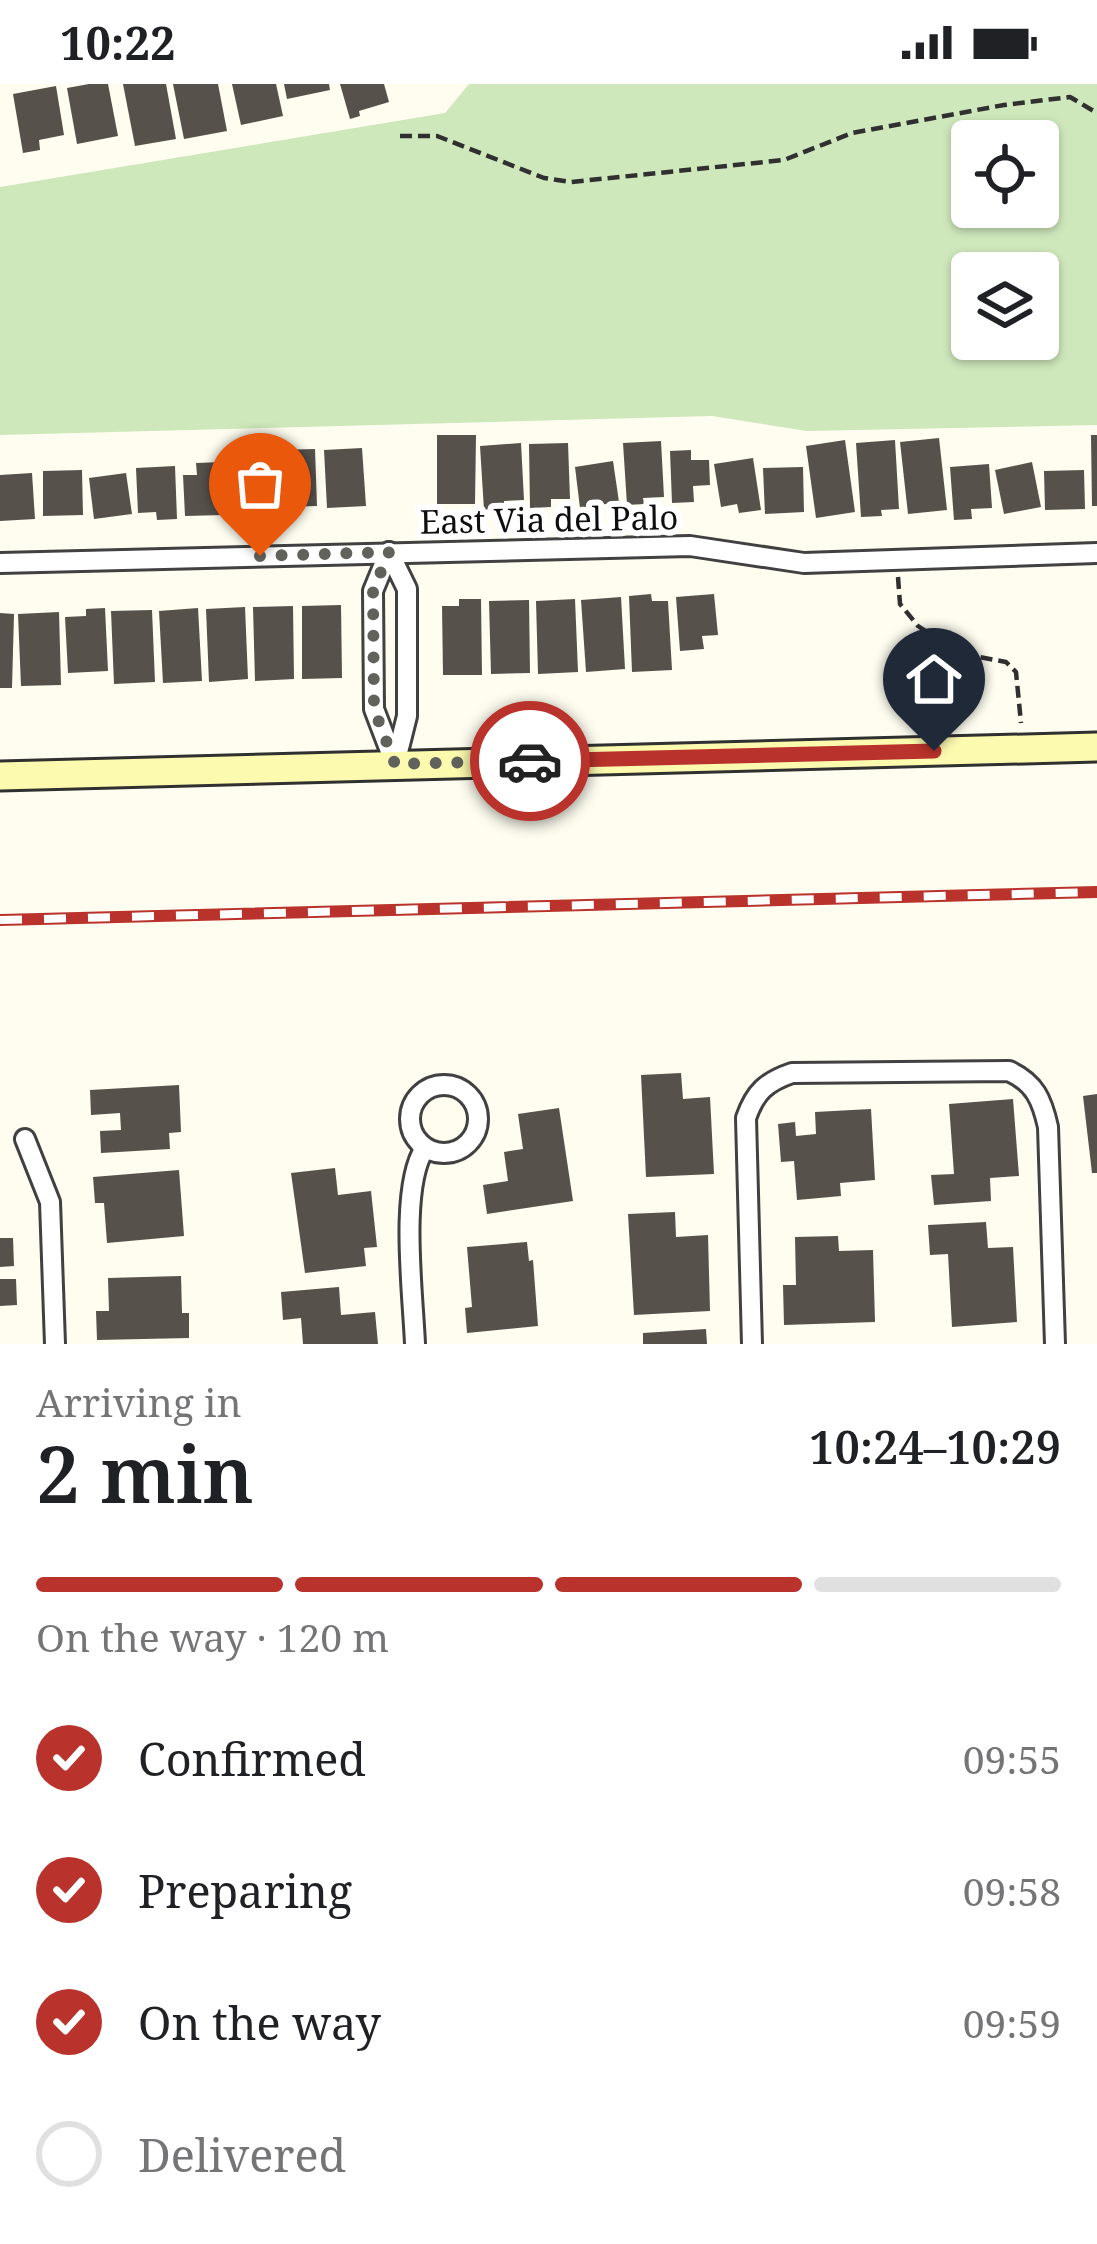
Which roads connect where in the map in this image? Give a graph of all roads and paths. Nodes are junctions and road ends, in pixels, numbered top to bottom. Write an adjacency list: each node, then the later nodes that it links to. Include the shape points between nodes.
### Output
1 (1097, 113): 2 (path, via 1070,97 1004,105 852,134 784,160 571,182 437,136)
2 (400, 136)
3 (389, 552): 5 (street, East Via del Palo, via 690,546 804,562); 6 (street, East Via del Palo); 9 (street, via 406,589 407,716); 9 (street, via 373,591 374,709)
4 (1097, 553): 5 (street, East Via del Palo)
5 (897, 560): 8 (path, via 900,604 918,626 1016,672)
6 (0, 562)
7 (1097, 747): 8 (main road)
8 (1024, 749): 9 (main road)
9 (395, 764): 10 (main road)
10 (0, 776)
11 (25, 1139): 13 (street, via 50,1202)
12 (425, 1148): 14 (street, via 410,1193)
13 (55, 1344)
14 (415, 1344)
15 (752, 1344): 16 (street, via 746,1118 753,1096 791,1073 1009,1070 1042,1100 1048,1127)
16 (1055, 1344)

